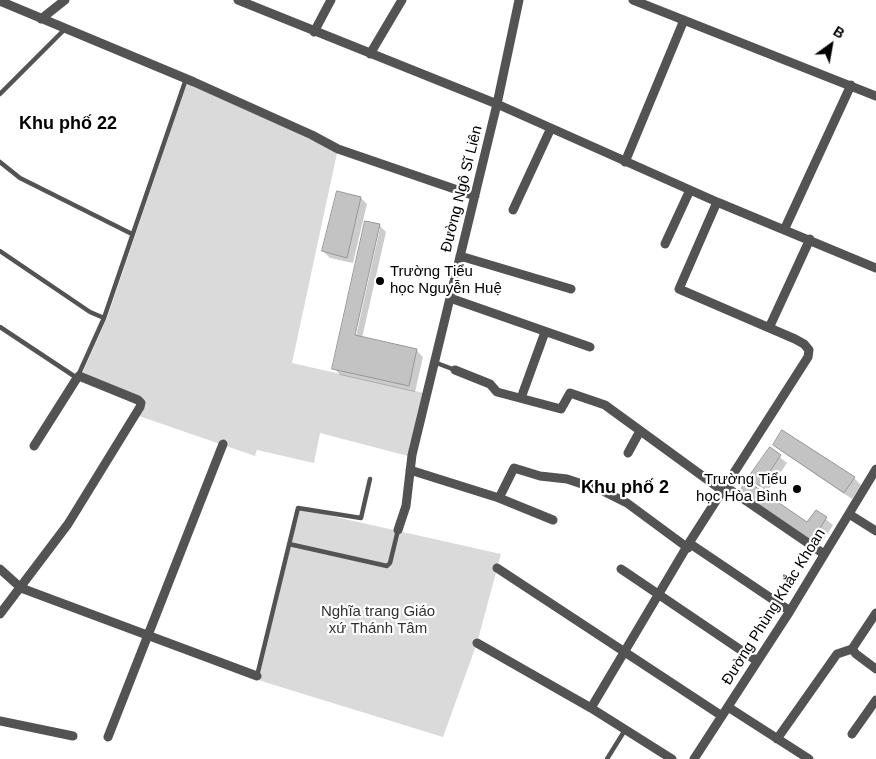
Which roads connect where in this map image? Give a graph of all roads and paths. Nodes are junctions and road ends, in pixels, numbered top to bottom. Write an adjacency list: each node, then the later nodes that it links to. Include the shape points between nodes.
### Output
1 (0, 0): 8 (street)
2 (65, 0): 8 (street)
3 (238, 0): 11 (street)
4 (331, 0): 11 (street)
5 (402, 0): 12 (street)
6 (519, 0): 17 (street, Đường Ngô Sĩ Liên)
7 (633, 0): 9 (street)
8 (41, 19): 10 (street)
9 (684, 20): 14 (street); 20 (street)
10 (65, 29): 13 (street); 16 (lane)
11 (314, 32): 12 (street)
12 (370, 54): 17 (street)
13 (186, 79): 22 (street, via 338,149); 26 (lane)
14 (851, 85): 15 (street); 25 (street)
15 (875, 93)
16 (0, 94)
17 (497, 104): 18 (street); 22 (street, Đường Ngô Sĩ Liên)
18 (551, 128): 20 (street); 24 (street)
19 (0, 162): 26 (lane, via 20,178)
20 (625, 162): 21 (street)
21 (690, 190): 23 (street); 28 (street)
22 (475, 196): 30 (street, Đường Ngô Sĩ Liên)
23 (717, 202): 25 (street); 36 (street, via 679,289)
24 (512, 210)
25 (785, 228): 27 (street)
26 (132, 234): 34 (lane)
27 (810, 239): 31 (street); 36 (street)
28 (665, 244)
29 (0, 251): 34 (lane, via 90,312)
30 (460, 256): 32 (street); 33 (street, Đường Ngô Sĩ Liên)
31 (876, 268)
32 (572, 289)
33 (450, 298): 37 (street); 39 (street, Đường Ngô Sĩ Liên)
34 (104, 318): 41 (lane)
35 (0, 327): 41 (lane)
36 (769, 328): 50 (street, via 804,344 809,350 808,357)
37 (544, 332): 38 (street); 42 (street)
38 (590, 347)
39 (434, 362): 40 (lane); 48 (street, Đường Ngô Sĩ Liên)
40 (455, 370): 42 (street, via 490,384 497,392)
41 (78, 377): 45 (street); 62 (street, via 138,400 140,407 68,524)
42 (520, 398): 43 (street, via 561,409 570,393 605,405)
43 (640, 431): 46 (street); 50 (street)
44 (223, 444): 67 (street)
45 (34, 446)
46 (628, 453)
47 (876, 469): 52 (street, Đường Phùng Khắc Khoan)
48 (410, 470): 51 (street); 54 (street, Đường Ngô Sĩ Liên, via 406,506)
49 (370, 479): 56 (lane, via 361,518 298,508)
50 (725, 489): 57 (street); 58 (street)
51 (500, 498): 53 (street); 57 (street, via 514,468 566,479 627,503)
52 (848, 514): 55 (street); 58 (street, Đường Phùng Khắc Khoan)
53 (553, 520)
54 (398, 530): 56 (lane, via 387,566)
55 (876, 531)
56 (290, 544): 73 (lane)
57 (688, 545): 63 (street); 64 (street)
58 (824, 554): 64 (street, Đường Phùng Khắc Khoan)
59 (497, 568): 70 (street)
60 (0, 569): 62 (street)
61 (621, 569): 63 (street)
62 (21, 588): 66 (street); 67 (street)
63 (657, 595): 70 (street); 71 (street)
64 (790, 610): 71 (street, Đường Phùng Khắc Khoan)
65 (876, 613): 69 (street)
66 (0, 614)
67 (148, 634): 73 (street); 82 (street)
68 (477, 643): 76 (street)
69 (852, 649): 72 (street); 83 (street, via 837,654)
70 (624, 651): 76 (street); 77 (street)
71 (757, 662): 75 (street, Đường Phùng Khắc Khoan)
72 (876, 670)
73 (257, 676)
74 (876, 700): 80 (street)
75 (728, 707): 77 (street, Đường Phùng Khắc Khoan); 83 (street)
76 (591, 708): 79 (street)
77 (722, 716): 86 (street, Đường Phùng Khắc Khoan)
78 (0, 721): 81 (street)
79 (625, 730): 84 (lane); 85 (street)
80 (852, 734)
81 (73, 736)
82 (108, 737)
83 (777, 739): 87 (street)
84 (607, 759)
85 (672, 759)
86 (694, 759)
87 (809, 759)

